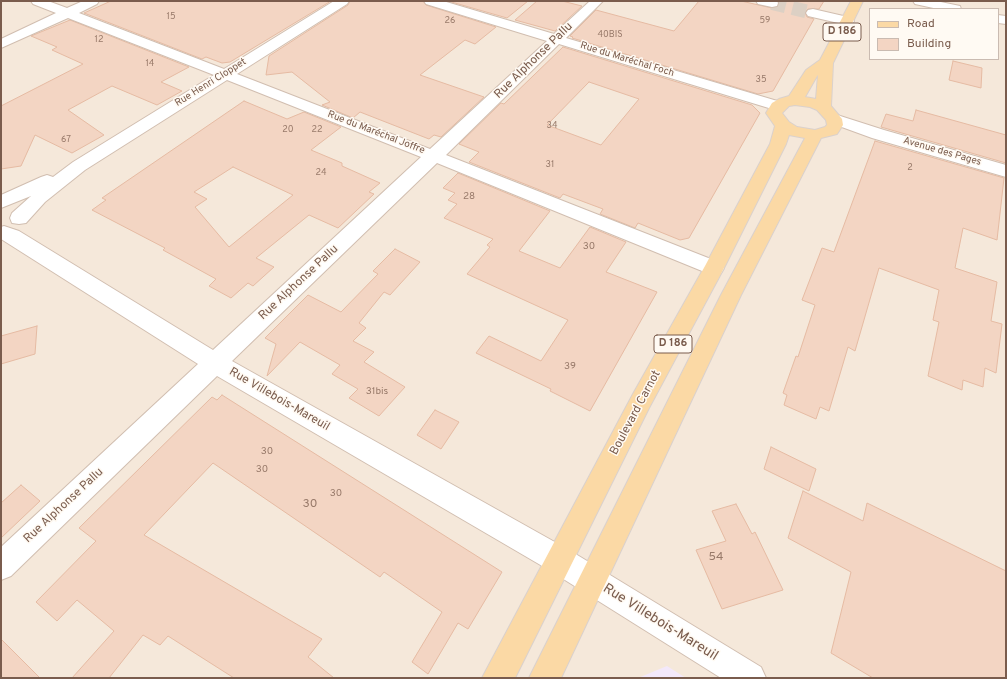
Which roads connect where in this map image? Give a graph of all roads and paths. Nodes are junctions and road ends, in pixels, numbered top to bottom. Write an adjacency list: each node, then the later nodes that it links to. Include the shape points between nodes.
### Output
1 (37, 1): 9 (street, Rue du Maréchal Joffre)
2 (93, 1): 9 (street)
3 (343, 1): 15 (street, Rue Henri Cloppet)
4 (430, 1): 12 (street, Rue du Maréchal Foch)
5 (597, 1): 12 (street, Rue Alphonse Pallu)
6 (857, 1): 11 (main road, D 186)
7 (920, 1): 8 (street)
8 (951, 8)
9 (68, 13): 13 (street); 15 (street, Rue du Maréchal Joffre)
10 (814, 13): 11 (street)
11 (847, 21): 14 (main road, D 186)
12 (557, 39): 18 (street, Rue du Maréchal Foch); 20 (street, Rue Alphonse Pallu)
13 (1, 44)
14 (826, 63): 16 (main road, D 186, via 811,73); 17 (main road, D 186)
15 (224, 75): 20 (street, Rue du Maréchal Joffre); 21 (street, Rue Henri Cloppet)
16 (795, 100): 17 (main road); 18 (main road, via 784,102)
17 (823, 107): 19 (main road)
18 (780, 116): 19 (main road, via 798,132); 25 (main road, Boulevard Carnot / D 186, via 778,144)
19 (827, 128): 22 (street, Avenue des Pages, via 878,134); 29 (main road, D 186, via 731,295)
20 (434, 156): 25 (street, Rue du Maréchal Joffre); 26 (street, Rue Alphonse Pallu)
21 (79, 166): 23 (street, Rue Henri Cloppet); 24 (street, Rue Henri Cloppet, via 39,198)
22 (1006, 171)
23 (1, 203): 24 (street, via 16,206 20,211)
24 (8, 228): 26 (street, Rue Villebois-Mareuil, via 12,236)
25 (714, 268): 27 (main road, Boulevard Carnot / D 186, via 641,401)
26 (215, 363): 27 (street, Rue Villebois-Mareuil); 28 (street, Rue Alphonse Pallu)
27 (559, 560): 29 (street, Rue Villebois-Mareuil); 30 (main road, Boulevard Carnot / D 186)
28 (1, 566)
29 (592, 580): 31 (main road, D 186); 32 (street, Rue Villebois-Mareuil)
30 (498, 678)
31 (546, 678)
32 (750, 678)

